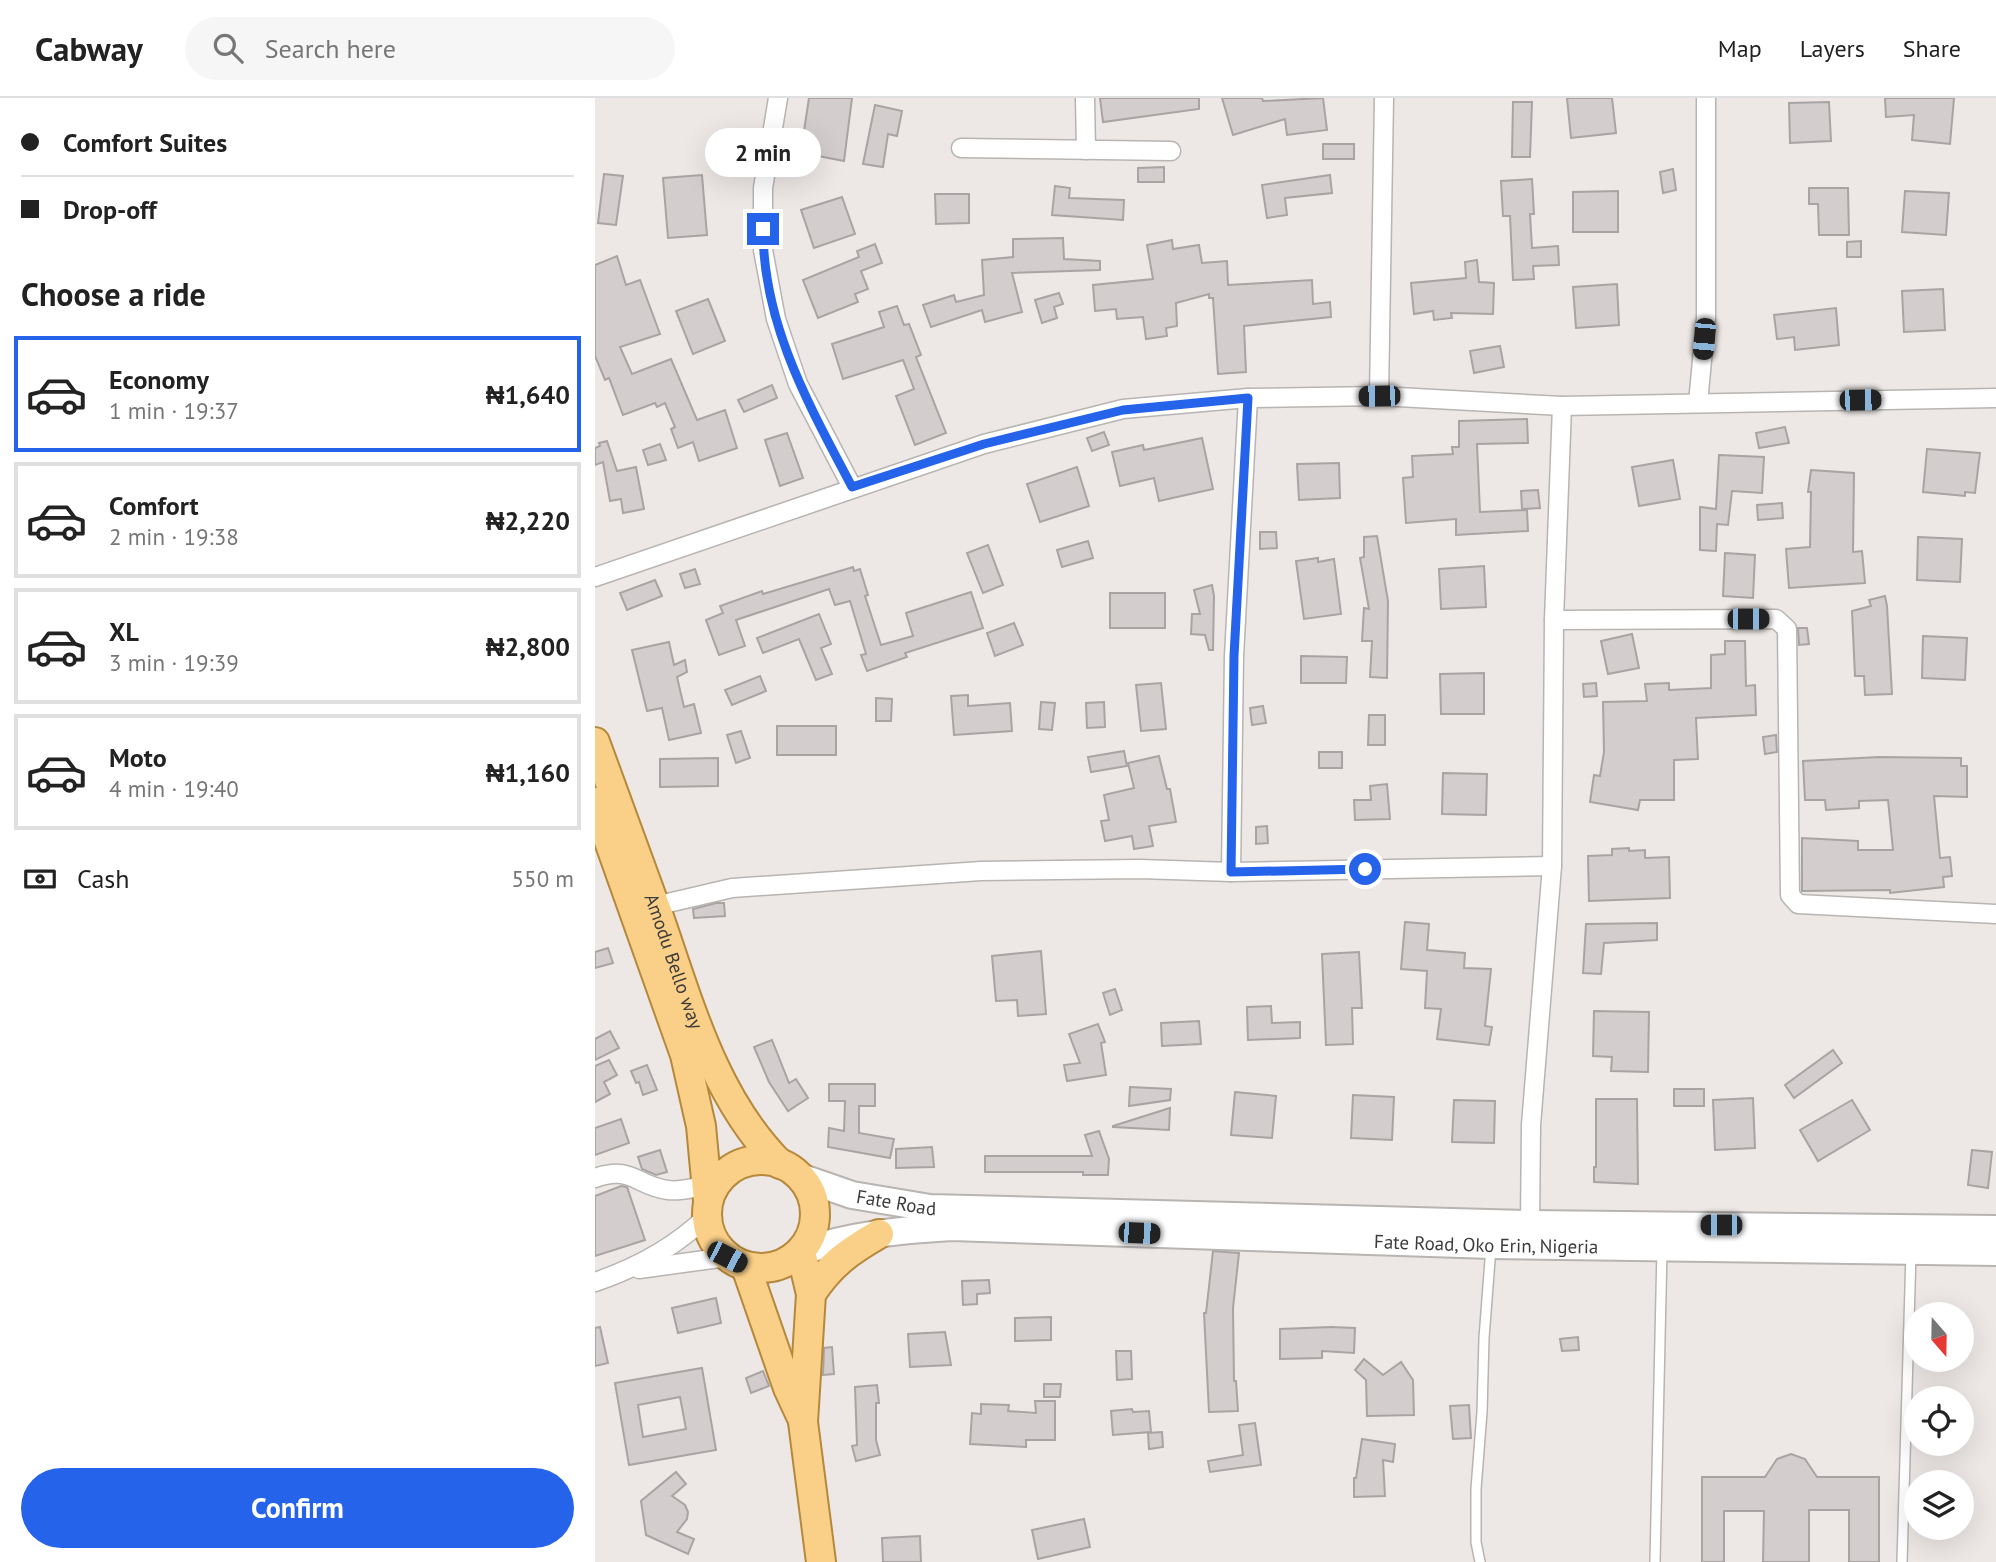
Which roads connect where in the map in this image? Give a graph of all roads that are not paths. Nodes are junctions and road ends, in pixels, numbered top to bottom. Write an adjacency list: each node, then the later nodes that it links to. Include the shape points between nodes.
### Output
1 (778, 98): 13 (street, via 763,201 763,250 776,319 798,384)
2 (1085, 98): 6 (street)
3 (1384, 98): 8 (street)
4 (1706, 98): 11 (street, via 1706,318)
5 (961, 148): 6 (street)
6 (1086, 150): 7 (street)
7 (1171, 150)
8 (1379, 396): 9 (street); 12 (street)
9 (1248, 398): 13 (street, via 1123,410 984,444); 19 (street, via 1234,669)
10 (1996, 398): 11 (street)
11 (1698, 403): 12 (street)
12 (1562, 407): 15 (street)
13 (852, 487): 14 (street)
14 (595, 577)
15 (1554, 620): 18 (street); 21 (street, via 1776,619 1787,629 1790,895 1798,904)
16 (595, 742): 20 (main road, Amodu Bello way)
17 (598, 816): 24 (main road, Amodu Bello way, via 685,1055 701,1126)
18 (1552, 866): 19 (street); 26 (street, via 1531,1125)
19 (1231, 872): 20 (street, via 981,872 732,888)
20 (655, 906): 22 (main road, Amodu Bello way, via 725,1089 761,1145)
21 (1996, 914)
22 (790, 1170): 24 (main road, via 758,1161 736,1166 714,1187); 25 (street, Fate Road, via 852,1195 890,1203); 33 (main road, via 810,1191 815,1208 807,1245)
23 (595, 1178): 24 (street, via 623,1172)
24 (707, 1201): 35 (main road, via 709,1232 716,1246); 36 (street, via 689,1234)
25 (994, 1208): 26 (street, Fate Road, Oko Erin, Nigeria)
26 (1530, 1224): 30 (street, Fate Road, Oko Erin, Nigeria)
27 (977, 1228): 29 (street, Fate Road); 31 (street, Fate Road, Oko Erin, Nigeria)
28 (1996, 1229): 30 (street, Fate Road, Oko Erin, Nigeria)
29 (879, 1234): 33 (street, Fate Road); 38 (main road, via 838,1260)
30 (1911, 1239): 32 (street, Fate Road, Oko Erin, Nigeria); 34 (street, Fate Road, Oko Erin, Nigeria); 43 (lane)
31 (1491, 1245): 32 (street, Fate Road, Oko Erin, Nigeria); 41 (lane, via 1476,1489)
32 (1662, 1247): 42 (lane)
33 (800, 1252): 35 (main road, via 768,1268); 38 (main road)
34 (1996, 1252)
35 (736, 1262): 36 (street); 39 (main road)
36 (625, 1271): 37 (street)
37 (595, 1282)
38 (811, 1294): 39 (main road)
39 (803, 1422): 40 (main road)
40 (821, 1562)
41 (1479, 1562)
42 (1655, 1562)
43 (1902, 1562)

